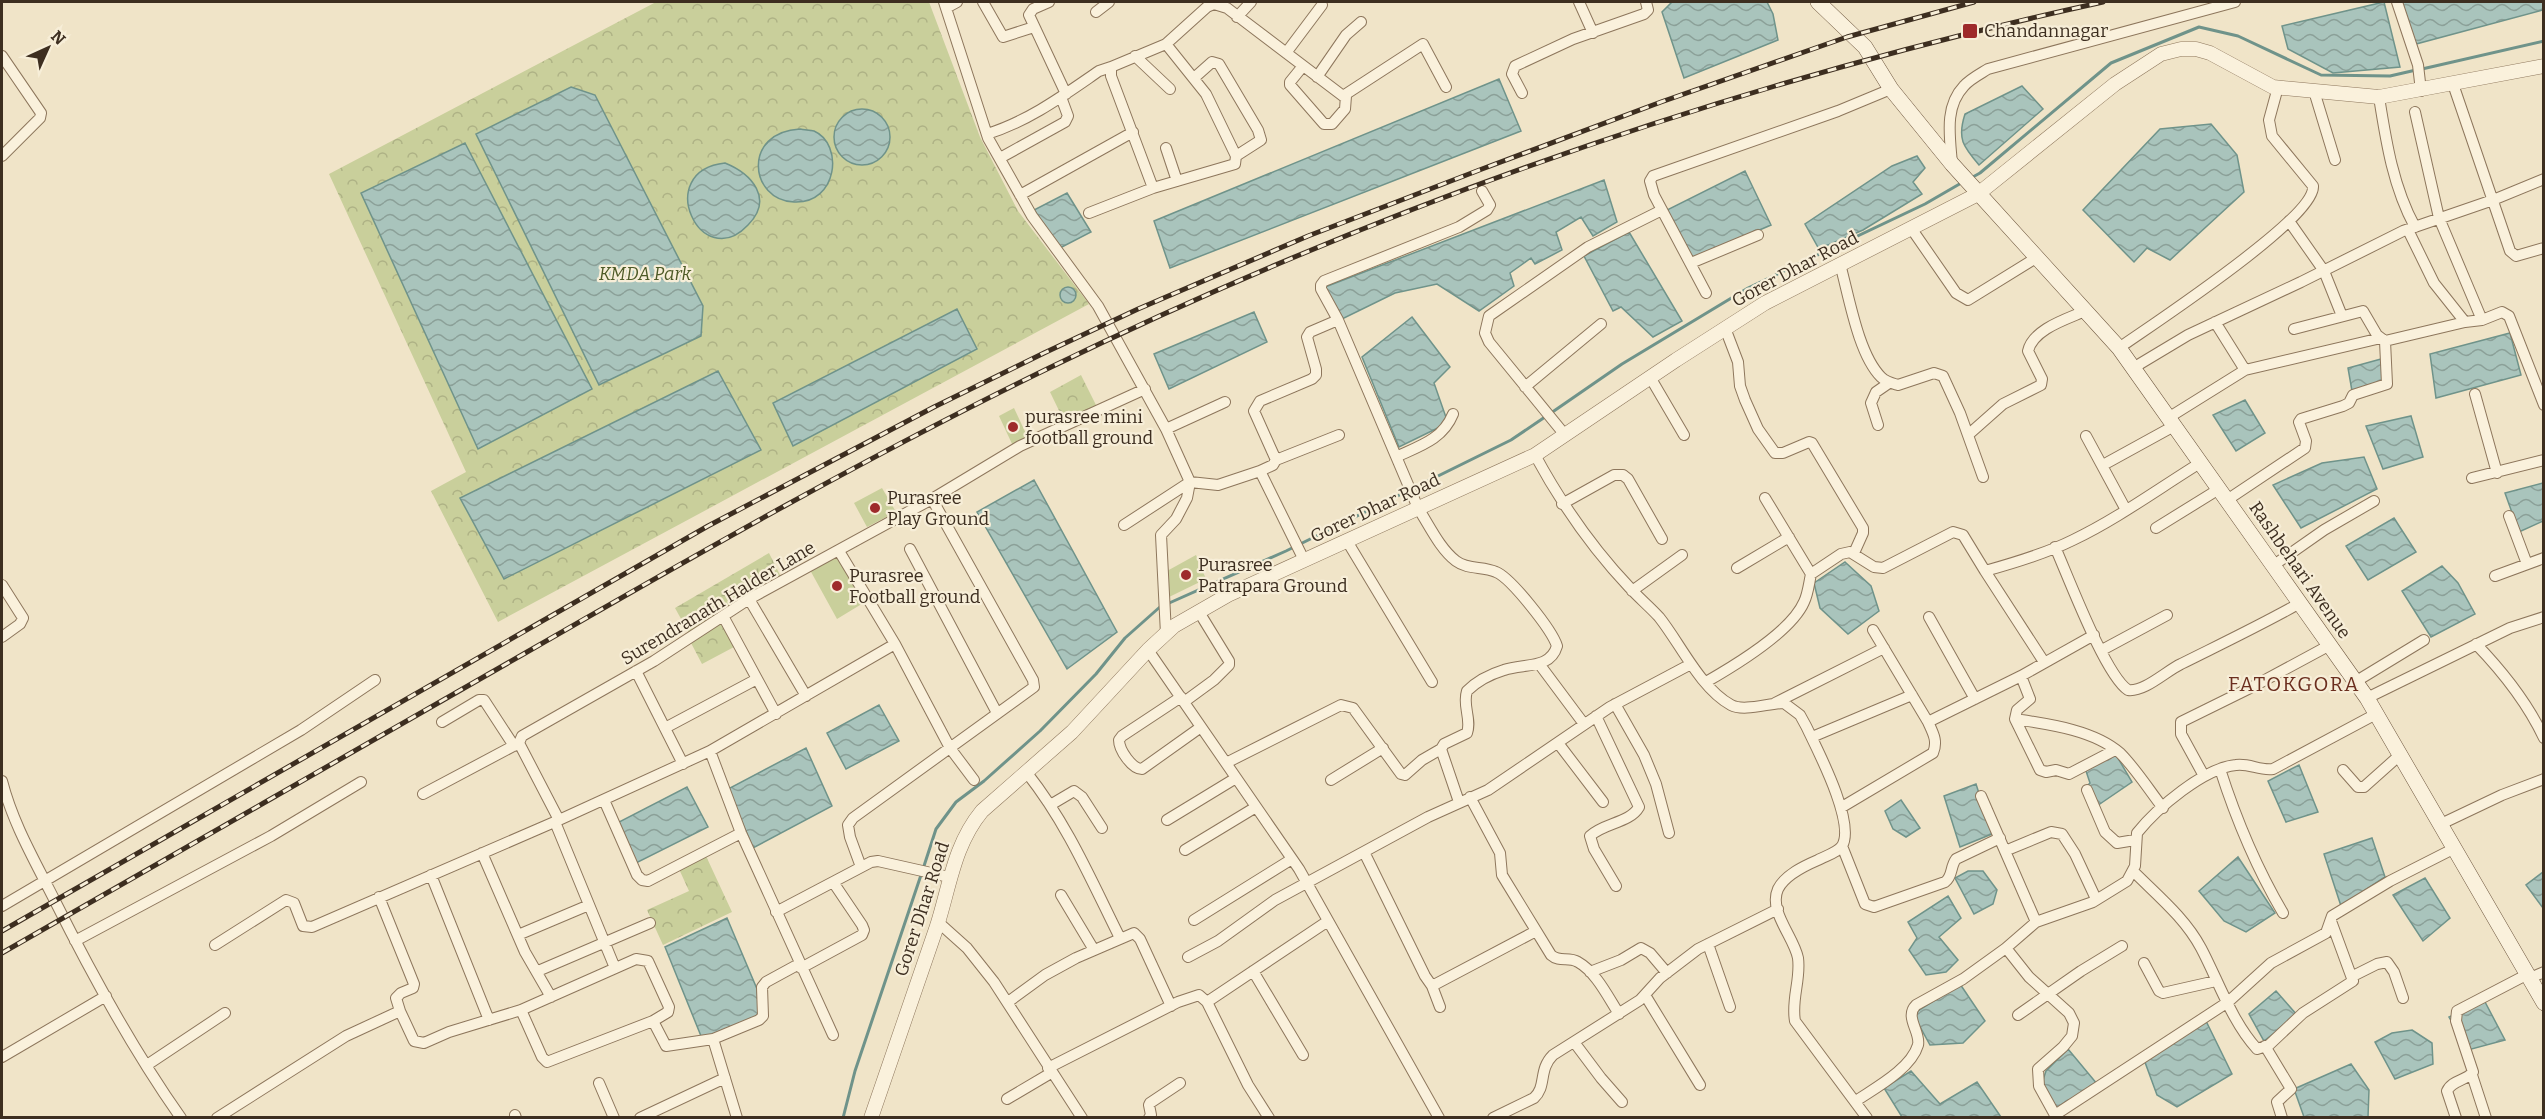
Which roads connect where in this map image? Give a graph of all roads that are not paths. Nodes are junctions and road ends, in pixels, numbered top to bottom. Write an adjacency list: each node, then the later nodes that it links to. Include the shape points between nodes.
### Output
1 (957, 2): 11 (street)
2 (983, 2): 16 (street, via 1003,37)
3 (1048, 2): 16 (street, via 1030,12)
4 (1109, 2): 13 (street)
5 (1251, 2): 14 (street)
6 (1579, 2): 17 (street)
7 (1646, 2): 17 (street, via 1648,10 1644,14)
8 (1818, 2): 32 (main road, Rashbehari Avenue, via 1865,47)
9 (2235, 2): 46 (street, via 1988,69 1964,86 1953,102 1948,123)
10 (2397, 2): 27 (street, via 2418,65)
11 (945, 5): 40 (street)
12 (1322, 5): 19 (street)
13 (1096, 12)
14 (1237, 17): 18 (street, via 1214,4); 19 (street)
15 (1361, 22): 25 (street, via 1346,35)
16 (1034, 27): 35 (street)
17 (1593, 33): 34 (street, via 1515,66 1512,74)
18 (1166, 44): 21 (street); 26 (street)
19 (1286, 53): 23 (street)
20 (2, 56): 42 (street, via 41,114)
21 (1135, 56): 22 (street); 31 (street)
22 (1111, 66): 35 (street); 39 (street)
23 (1303, 66): 25 (street); 36 (street, via 1290,85 1324,124 1332,124 1344,111)
24 (2542, 70): 28 (street)
25 (1317, 77): 36 (street)
26 (1194, 78): 43 (street); 43 (street, via 1212,62 1219,64 1258,130 1261,140)
27 (2420, 84): 28 (street); 37 (street)
28 (2453, 84): 53 (street)
29 (1446, 87): 36 (street, via 1422,44)
30 (2278, 87): 33 (street); 49 (street, Gorer Dhar Road, via 2210,53 2181,49 2161,54); 57 (street, via 2269,120 2272,136 2313,186 2311,198)
31 (1170, 89)
32 (1892, 89): 46 (main road, Rashbehari Avenue); 54 (street, via 1653,176 1651,188)
33 (2314, 91): 37 (street); 45 (street)
34 (1522, 93)
35 (1063, 96): 40 (street); 44 (street, via 1068,116 1065,122)
36 (1346, 96)
37 (2379, 97): 59 (street, via 2390,159)
38 (2415, 112): 56 (street)
39 (1133, 132): 50 (street); 52 (street)
40 (987, 134): 44 (street)
41 (1166, 148): 48 (street)
42 (4, 149)
43 (1236, 156): 48 (street, via 1232,166)
44 (1000, 158): 52 (street)
45 (2335, 160)
46 (1952, 164): 49 (main road, Rashbehari Avenue)
47 (2544, 179): 53 (street)
48 (1177, 181): 50 (street)
49 (1971, 186): 58 (street, Gorer Dhar Road); 62 (main road, Rashbehari Avenue)
50 (1153, 188): 55 (street)
51 (1482, 191): 69 (street, via 1491,205 1459,226 1324,281 1321,289)
52 (1020, 195): 83 (street, via 1098,306)
53 (2493, 200): 56 (street); 61 (street, via 2510,251 2516,256)
54 (1662, 210): 63 (street); 82 (street, via 1596,243 1489,316 1485,333 1489,342)
55 (1089, 213)
56 (2439, 218): 59 (street); 70 (street)
57 (2289, 221): 65 (street); 77 (street, via 2222,276)
58 (1911, 228): 62 (street, via 1956,293 1968,300); 64 (street, Gorer Dhar Road)
59 (2411, 228): 65 (street); 72 (street, via 2434,283)
60 (1758, 235): 63 (street)
61 (2544, 248)
62 (2036, 258): 67 (main road, Rashbehari Avenue)
63 (1691, 263): 66 (street)
64 (1840, 264): 74 (street, Gorer Dhar Road); 81 (street, via 1863,345 1874,368)
65 (2324, 271): 68 (street); 71 (street)
66 (1706, 293)
67 (2085, 311): 77 (main road, Rashbehari Avenue); 94 (street, via 2049,328 2029,346 2041,385 2003,404)
68 (2342, 316): 75 (street); 76 (street, via 2363,312)
69 (1338, 320): 97 (street); 98 (street, via 1307,337 1316,375 1256,405 1254,411)
70 (2482, 320): 72 (street); 86 (street, via 2502,312 2509,316)
71 (2215, 322): 78 (street); 79 (street)
72 (2465, 322): 76 (street)
73 (1601, 324): 82 (street)
74 (1725, 328): 80 (street, Gorer Dhar Road); 124 (street, via 1738,362 1740,386 1758,429 1775,453 1812,443 1863,528)
75 (2294, 329)
76 (2383, 340): 79 (street); 107 (street, via 2387,384 2353,395 2343,406 2301,419 2305,448)
77 (2119, 348): 78 (main road, Rashbehari Avenue)
78 (2133, 368): 88 (main road, Rashbehari Avenue)
79 (2245, 370): 88 (street)
80 (1650, 377): 92 (street, Gorer Dhar Road); 93 (street)
81 (1889, 383): 89 (street, via 1876,392 1871,403); 94 (street, via 1898,385 1934,374 1943,376)
82 (1526, 387): 92 (street)
83 (1144, 389): 90 (street); 109 (street, Surendranath Halder Lane, via 1020,446)
84 (2475, 394): 103 (street)
85 (1225, 402): 90 (street)
86 (2544, 405)
87 (1453, 414): 97 (street, via 1447,428 1432,440)
88 (2171, 422): 100 (main road, Rashbehari Avenue); 101 (street)
89 (1878, 425)
90 (1166, 429): 106 (street)
91 (1339, 435): 98 (street)
92 (1565, 435): 96 (street, Gorer Dhar Road)
93 (1684, 435)
94 (1968, 435): 104 (street)
95 (2086, 436): 101 (street)
96 (1535, 455): 111 (street); 112 (street, Gorer Dhar Road)
97 (1398, 456): 112 (street)
98 (1276, 460): 102 (street)
99 (2544, 460): 103 (street)
100 (2200, 462): 107 (main road, Rashbehari Avenue); 113 (street)
101 (2103, 465): 113 (street)
102 (1260, 471): 106 (street, via 1218,485); 122 (street)
103 (2497, 473): 105 (street)
104 (1983, 477)
105 (2472, 478)
106 (1190, 482): 115 (street); 143 (street, via 1176,519 1161,535)
107 (2223, 495): 116 (street); 128 (main road, Rashbehari Avenue)
108 (1765, 498): 117 (street)
109 (932, 499): 123 (street, Surendranath Halder Lane); 170 (street, via 1033,680 1034,687 1028,693)
110 (2374, 501): 128 (street)
111 (1562, 504): 118 (street, via 1614,475 1623,475); 134 (street)
112 (1418, 508): 119 (street, Gorer Dhar Road); 155 (street, via 1456,561 1500,574 1541,620 1557,646 1555,653)
113 (2126, 510): 120 (street)
114 (2509, 516): 127 (street)
115 (1124, 525)
116 (2156, 528)
117 (1789, 537): 129 (street); 131 (street)
118 (1662, 539)
119 (1347, 541): 122 (street, Gorer Dhar Road); 160 (street)
120 (2055, 547): 130 (street); 144 (street)
121 (910, 549): 170 (street)
122 (1300, 550): 137 (street, Gorer Dhar Road)
123 (839, 551): 135 (street, Surendranath Halder Lane); 147 (street)
124 (1854, 553): 130 (street, via 1874,567 1883,568 1953,532 1963,536); 131 (street, via 1841,554)
125 (1682, 555): 134 (street)
126 (2544, 558): 127 (street)
127 (2527, 564): 132 (street)
128 (2274, 565): 136 (main road, Rashbehari Avenue)
129 (1737, 568)
130 (1985, 572): 153 (street)
131 (1811, 574): 161 (street, via 1804,603 1790,620 1768,641)
132 (2495, 576)
133 (2, 585): 145 (street, via 23,618)
134 (1632, 591): 154 (street, via 1659,617)
135 (749, 599): 139 (street, Surendranath Halder Lane); 164 (street)
136 (2300, 603): 149 (main road, Rashbehari Avenue); 152 (street, via 2133,690 2121,685)
137 (1199, 612): 143 (street, Gorer Dhar Road); 167 (street, via 1229,665 1214,680)
138 (2167, 615): 152 (street)
139 (723, 616): 156 (street, Surendranath Halder Lane); 158 (street)
140 (1929, 617): 166 (street)
141 (2544, 617): 148 (street)
142 (1874, 630): 150 (street)
143 (1166, 634): 151 (street, Gorer Dhar Road)
144 (2094, 636): 152 (street); 153 (street)
145 (2, 637)
146 (2424, 639): 162 (street)
147 (895, 644): 164 (street); 184 (street)
148 (2476, 644): 165 (street); 181 (street, via 2521,697)
149 (2330, 645): 162 (main road, Rashbehari Avenue); 195 (street, via 2181,722 2181,734)
150 (1884, 648): 163 (street); 168 (street)
151 (1148, 650): 167 (street); 194 (street, Gorer Dhar Road, via 1072,732)
152 (2102, 650)
153 (2044, 662): 157 (street)
154 (1691, 664): 161 (street); 169 (street)
155 (1540, 665): 177 (street); 186 (street, via 1501,670 1472,686 1464,700 1470,727)
156 (636, 671): 179 (street); 183 (street, Surendranath Halder Lane, via 522,736)
157 (2021, 676): 166 (street); 174 (street, via 2030,699 2017,710)
158 (757, 679): 171 (street); 179 (street)
159 (375, 680): 233 (street, via 301,730)
160 (1432, 682)
161 (1706, 682): 168 (street, via 1730,705 1739,708)
162 (2355, 682): 165 (main road, Rashbehari Avenue)
163 (1912, 695): 176 (street); 180 (street)
164 (806, 696): 171 (street)
165 (2367, 698): 172 (main road, Rashbehari Avenue)
166 (1975, 699): 176 (street)
167 (1182, 700): 178 (street); 178 (street, via 1119,740 1134,767 1142,769)
168 (1774, 703): 180 (street, via 1784,703 1800,715)
169 (1614, 704): 173 (street); 219 (street, via 1644,755)
170 (997, 713): 184 (street)
171 (776, 714): 188 (street)
172 (2376, 714): 189 (main road, Rashbehari Avenue); 192 (street, via 2273,770 2239,764)
173 (1596, 716): 177 (street); 236 (street, via 1639,807 1590,836)
174 (2015, 719): 187 (street, via 2072,728); 187 (street, via 2043,772 2069,774)
175 (442, 722): 183 (street, via 483,700)
176 (1928, 722): 211 (street, via 1935,737 1933,753)
177 (1584, 724): 182 (street)
178 (1201, 726): 190 (street)
179 (665, 728): 191 (street)
180 (1812, 737): 211 (street)
181 (2544, 738)
182 (1558, 743): 205 (street, via 1506,780); 208 (street)
183 (516, 744): 203 (street, Surendranath Halder Lane); 215 (street)
184 (951, 748): 198 (street); 229 (street, via 853,818 848,825)
185 (1383, 748): 186 (street, via 1405,775 1422,759); 190 (street, via 1353,708 1341,705); 199 (street)
186 (1441, 749): 207 (street)
187 (2115, 750): 212 (street)
188 (710, 751): 191 (street); 218 (street)
189 (2401, 754): 193 (street, via 2364,787 2358,787); 216 (main road, Rashbehari Avenue)
190 (1226, 763): 196 (street)
191 (683, 764): 206 (street)
192 (2220, 769): 195 (street); 244 (street, via 2261,875)
193 (2343, 770)
194 (1027, 773): 209 (street); 232 (street, Gorer Dhar Road, via 972,824)
195 (2204, 776): 212 (street)
196 (1236, 778): 210 (street); 214 (street)
197 (2544, 779): 216 (street)
198 (974, 780)
199 (1331, 780)
200 (2, 781): 213 (street)
201 (361, 782): 254 (street, via 271,836)
202 (2087, 790): 221 (street, via 2109,837 2117,843)
203 (423, 794)
204 (1981, 796): 220 (street)
205 (1470, 798): 207 (street); 251 (street, via 1500,853 1502,875)
206 (604, 800): 215 (street); 218 (street, via 642,880)
207 (1459, 802): 226 (street)
208 (1603, 802)
209 (1052, 804): 217 (street, via 1074,791); 253 (street)
210 (1257, 807): 224 (street); 228 (street)
211 (1842, 807): 222 (street)
212 (2163, 808): 221 (street, via 2143,826)
213 (6, 813): 233 (street)
214 (1167, 820)
215 (557, 821): 227 (street); 240 (street)
216 (2441, 824): 223 (main road, Rashbehari Avenue)
217 (1102, 828)
218 (741, 833): 243 (street)
219 (1669, 833)
220 (2000, 838): 222 (street, via 1956,859 1945,882 1874,907 1865,904); 225 (street)
221 (2135, 840): 230 (street)
222 (1842, 846): 242 (street, via 1786,880 1776,897)
223 (2455, 848): 245 (street, via 2390,881); 269 (main road, Rashbehari Avenue)
224 (1185, 850)
225 (2005, 850): 239 (street, via 2051,832 2062,834); 249 (street)
226 (1364, 852): 235 (street); 272 (street)
227 (482, 853): 231 (street); 252 (street)
228 (1292, 859): 235 (street); 246 (street)
229 (861, 867): 232 (street, via 878,861); 234 (street)
230 (2133, 872): 239 (street, via 2127,881); 271 (street, via 2181,918)
231 (431, 875): 238 (street); 290 (street)
232 (949, 877): 248 (street, Gorer Dhar Road)
233 (44, 880): 241 (street); 254 (street)
234 (833, 882): 243 (street); 263 (street, via 864,930 862,935)
235 (1306, 883): 247 (street); 261 (street, via 1275,900 1218,942)
236 (1616, 886)
237 (1061, 895): 260 (street)
238 (379, 897): 257 (street, via 312,927 303,926 294,903 286,900); 286 (street, via 414,984 396,998)
239 (2096, 899): 249 (street)
240 (589, 905): 252 (street); 255 (street)
241 (2, 906)
242 (1778, 909): 256 (street); 306 (street, via 1798,957 1792,1005 1795,1021)
243 (776, 912): 263 (street)
244 (2283, 913)
245 (2330, 919): 270 (street); 280 (street, via 2326,933 2271,963)
246 (1194, 920)
247 (1328, 921): 266 (street); 318 (street)
248 (938, 922): 278 (street, via 967,948); 314 (street, Gorer Dhar Road)
249 (2036, 922): 259 (street)
250 (650, 923): 255 (street)
251 (1536, 931): 267 (street, via 1555,959 1572,959); 272 (street)
252 (518, 935): 265 (street)
253 (1120, 938): 260 (street); 282 (street, via 1137,935)
254 (75, 941): 275 (street)
255 (605, 943): 264 (street); 265 (street)
256 (1708, 944): 268 (street); 284 (street)
257 (215, 945)
258 (2122, 946): 273 (street)
259 (2006, 948): 273 (street); 306 (street, via 1912,1009 1919,1043 1916,1048 1900,1071)
260 (1094, 950): 278 (street, via 1045,975)
261 (1188, 957)
262 (2144, 963): 271 (street, via 2163,993)
263 (800, 966): 292 (street); 293 (street, via 762,987 763,1012 759,1020)
264 (615, 968): 276 (street); 291 (street, via 636,959 648,961 669,1007)
265 (538, 971): 276 (street)
266 (1253, 971): 279 (street); 296 (street)
267 (1590, 972): 268 (street, via 1641,948); 288 (street)
268 (1667, 973): 274 (street)
269 (2534, 975): 281 (main road, Rashbehari Avenue); 300 (street, via 2457,1011 2455,1017)
270 (2353, 976): 277 (street, via 2387,962); 295 (street, via 2350,984 2303,1013)
271 (2216, 981): 280 (street)
272 (1432, 986): 283 (street)
273 (2046, 994): 289 (street); 308 (street, via 2069,1013 2074,1023 2072,1036 2038,1069 2039,1086)
274 (1645, 995): 288 (street); 304 (street)
275 (106, 996): 297 (street); 298 (street)
276 (551, 997): 285 (street)
277 (2403, 998)
278 (1008, 1002): 299 (street)
279 (1207, 1002): 282 (street, via 1199,995); 317 (street)
280 (2228, 1002): 295 (street, via 2251,1042 2257,1049); 308 (street)
281 (2544, 1003)
282 (1171, 1006): 299 (street)
283 (1440, 1007)
284 (1730, 1007)
285 (521, 1010): 290 (street); 291 (street, via 547,1062)
286 (400, 1011): 290 (street, via 414,1041 419,1043); 310 (street, via 346,1036)
287 (225, 1013): 298 (street)
288 (1619, 1014): 294 (street)
289 (2018, 1016)
290 (489, 1020)
291 (653, 1022): 293 (street, via 666,1046)
292 (833, 1035)
293 (713, 1039): 301 (street)
294 (1575, 1042): 307 (street); 319 (street, via 1547,1061 1539,1093 1534,1098)
295 (2265, 1046): 321 (street, via 2291,1089 2277,1102)
296 (1303, 1054)
297 (2, 1057)
298 (147, 1065): 309 (street)
299 (1050, 1071): 305 (street); 315 (street)
300 (2472, 1075): 322 (street, via 2452,1084 2447,1091); 323 (street)
301 (724, 1078): 312 (street); 313 (street)
302 (599, 1083): 311 (street)
303 (1180, 1083): 316 (street, via 1150,1103)
304 (1700, 1085)
305 (1007, 1099)
306 (1856, 1101): 320 (street)
307 (1622, 1102)
308 (2054, 1116)
309 (181, 1118)
310 (217, 1118)
311 (614, 1118)
312 (640, 1118)
313 (737, 1118)
314 (871, 1118)
315 (1082, 1118)
316 (1149, 1118)
317 (1269, 1118)
318 (1439, 1118)
319 (1493, 1118)
320 (1867, 1118)
321 (2282, 1118)
322 (2456, 1118)
323 (2486, 1118)

